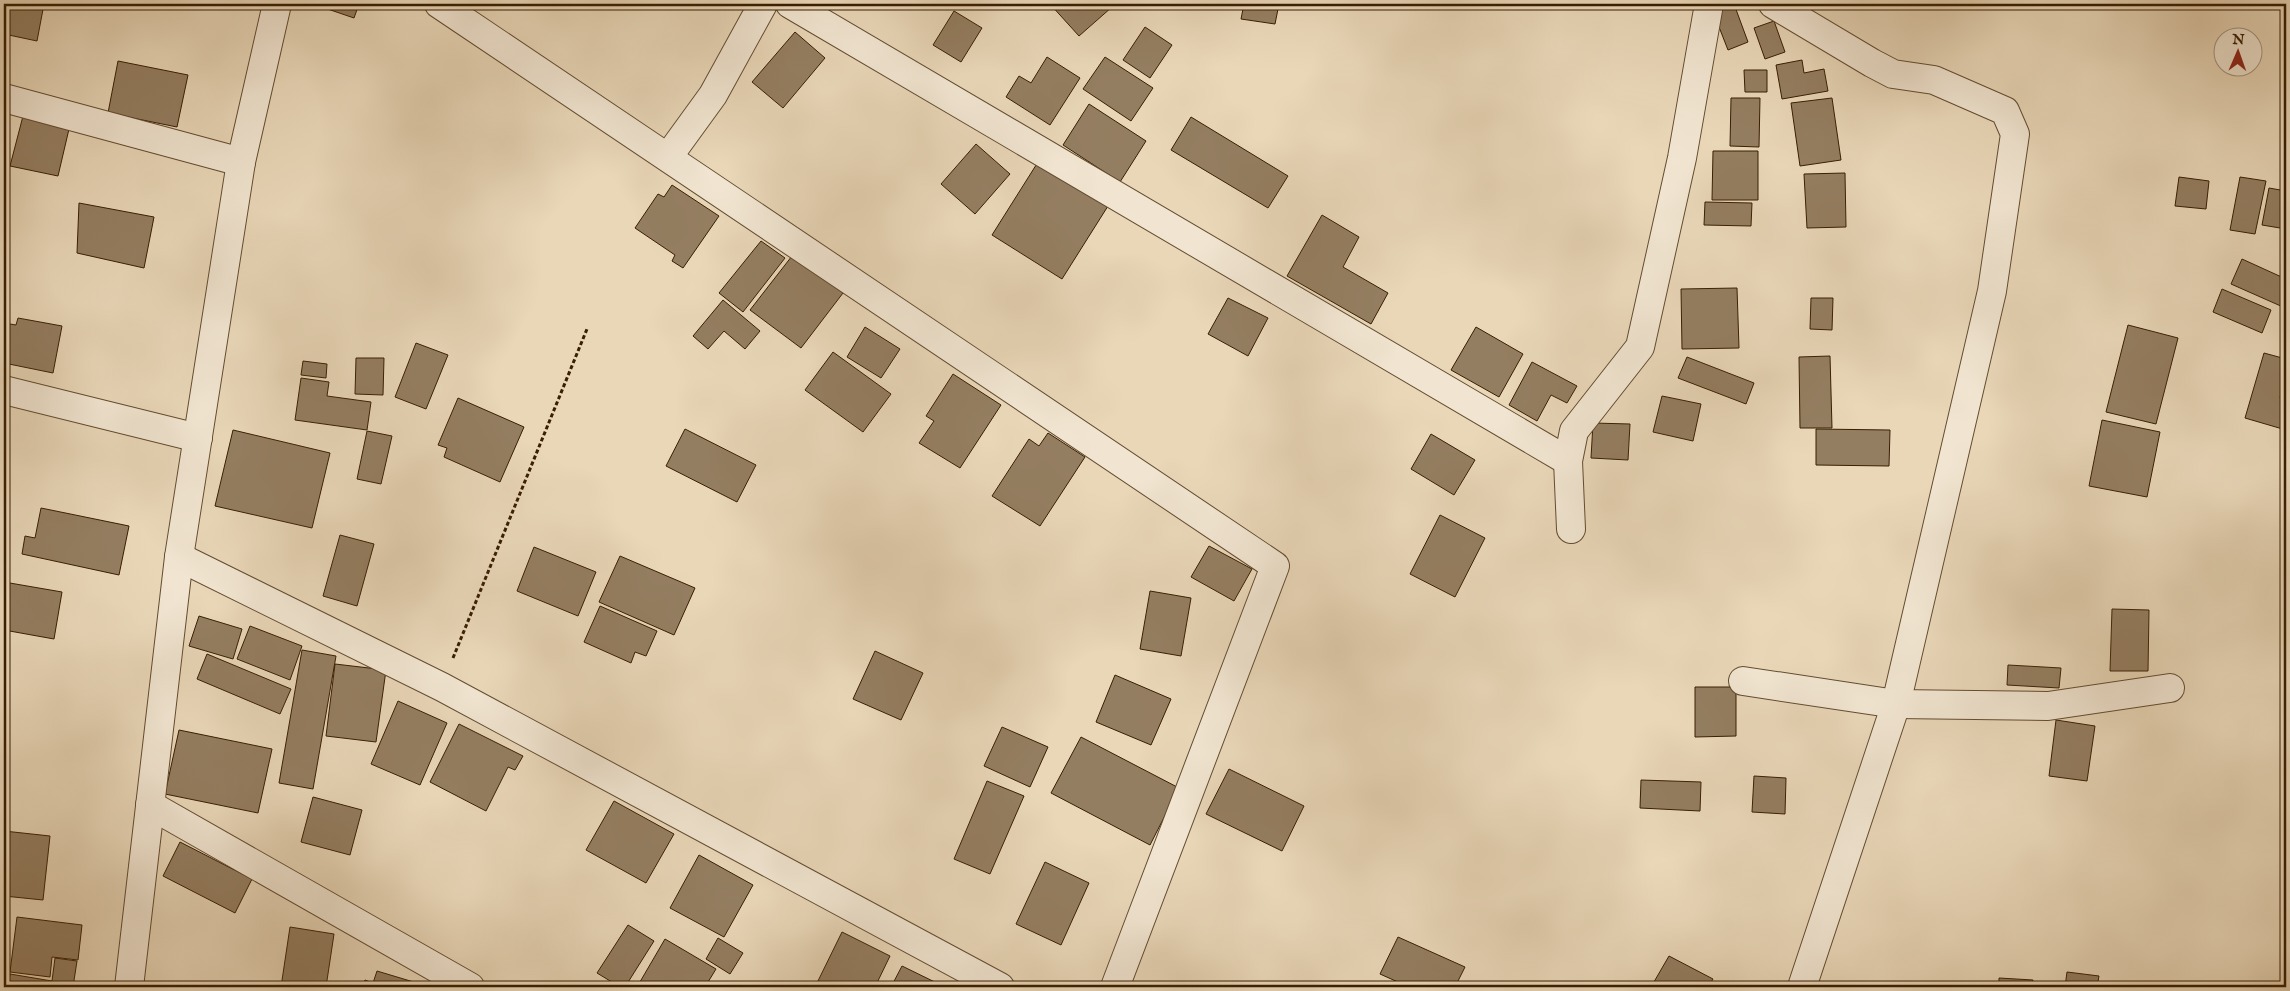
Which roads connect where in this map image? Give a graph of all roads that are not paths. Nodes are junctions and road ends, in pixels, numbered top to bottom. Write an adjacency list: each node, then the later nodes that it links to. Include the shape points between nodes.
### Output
1 (277, 4): 9 (street)
2 (438, 4): 8 (street)
3 (763, 4): 8 (street, via 713,95)
4 (790, 4): 12 (street)
5 (1708, 4): 12 (street, via 1682,158 1640,347 1574,431)
6 (1773, 4): 17 (street, via 1872,64 1894,74 1934,80 2005,111 2015,134 1992,292)
7 (4, 98): 9 (street)
8 (668, 157): 22 (street, via 1274,566)
9 (241, 162): 11 (street)
10 (4, 390): 11 (street)
11 (198, 438): 14 (street)
12 (1568, 461): 13 (street)
13 (1571, 529)
14 (179, 557): 18 (street); 21 (street, via 442,687)
15 (1744, 680): 17 (street)
16 (2170, 688): 17 (street, via 2048,706)
17 (1896, 704): 23 (street)
18 (150, 805): 19 (street); 20 (street)
19 (129, 987)
20 (470, 987)
21 (1000, 987)
22 (1115, 987)
23 (1802, 987)

